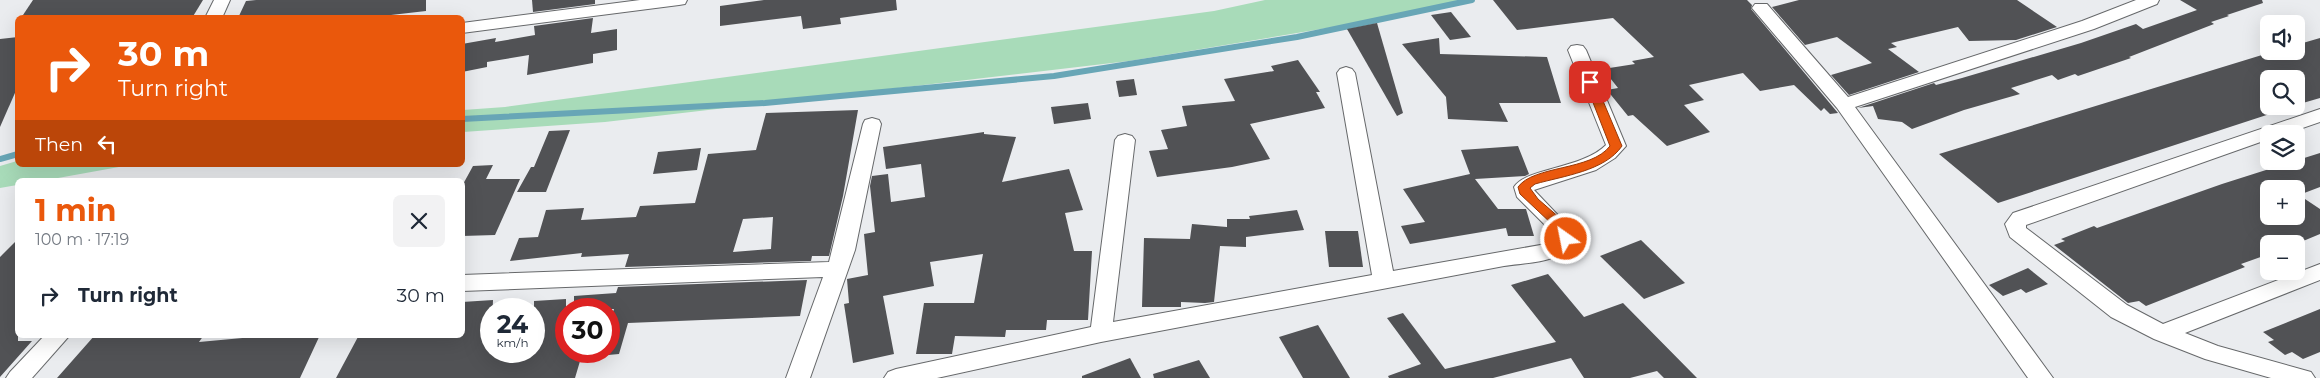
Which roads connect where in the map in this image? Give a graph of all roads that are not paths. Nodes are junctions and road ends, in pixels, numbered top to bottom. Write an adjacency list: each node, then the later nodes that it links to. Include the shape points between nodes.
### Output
1 (222, 0): 6 (street)
2 (679, 0): 4 (street)
3 (2151, 0): 10 (street, via 2088,25)
4 (660, 1): 7 (street)
5 (1761, 8): 10 (street)
6 (214, 15)
7 (465, 28)
8 (1577, 50): 16 (street, via 1616,146 1609,156 1524,187 1524,192 1563,231 1566,239 1561,246 1550,251)
9 (1346, 73): 16 (street)
10 (1844, 104): 24 (street)
11 (2320, 116): 19 (street, via 2020,218 2015,224 2017,232 2120,311)
12 (872, 124): 14 (street, via 850,226)
13 (1125, 140): 18 (street)
14 (837, 269): 17 (street); 22 (street)
15 (2320, 272): 19 (street)
16 (1384, 282): 18 (street)
17 (465, 283)
18 (1101, 333): 23 (street)
19 (2162, 333): 25 (street, via 2213,353)
20 (56, 338): 21 (street)
21 (18, 378)
22 (798, 378)
23 (896, 378)
24 (2041, 378)
25 (2303, 378)

